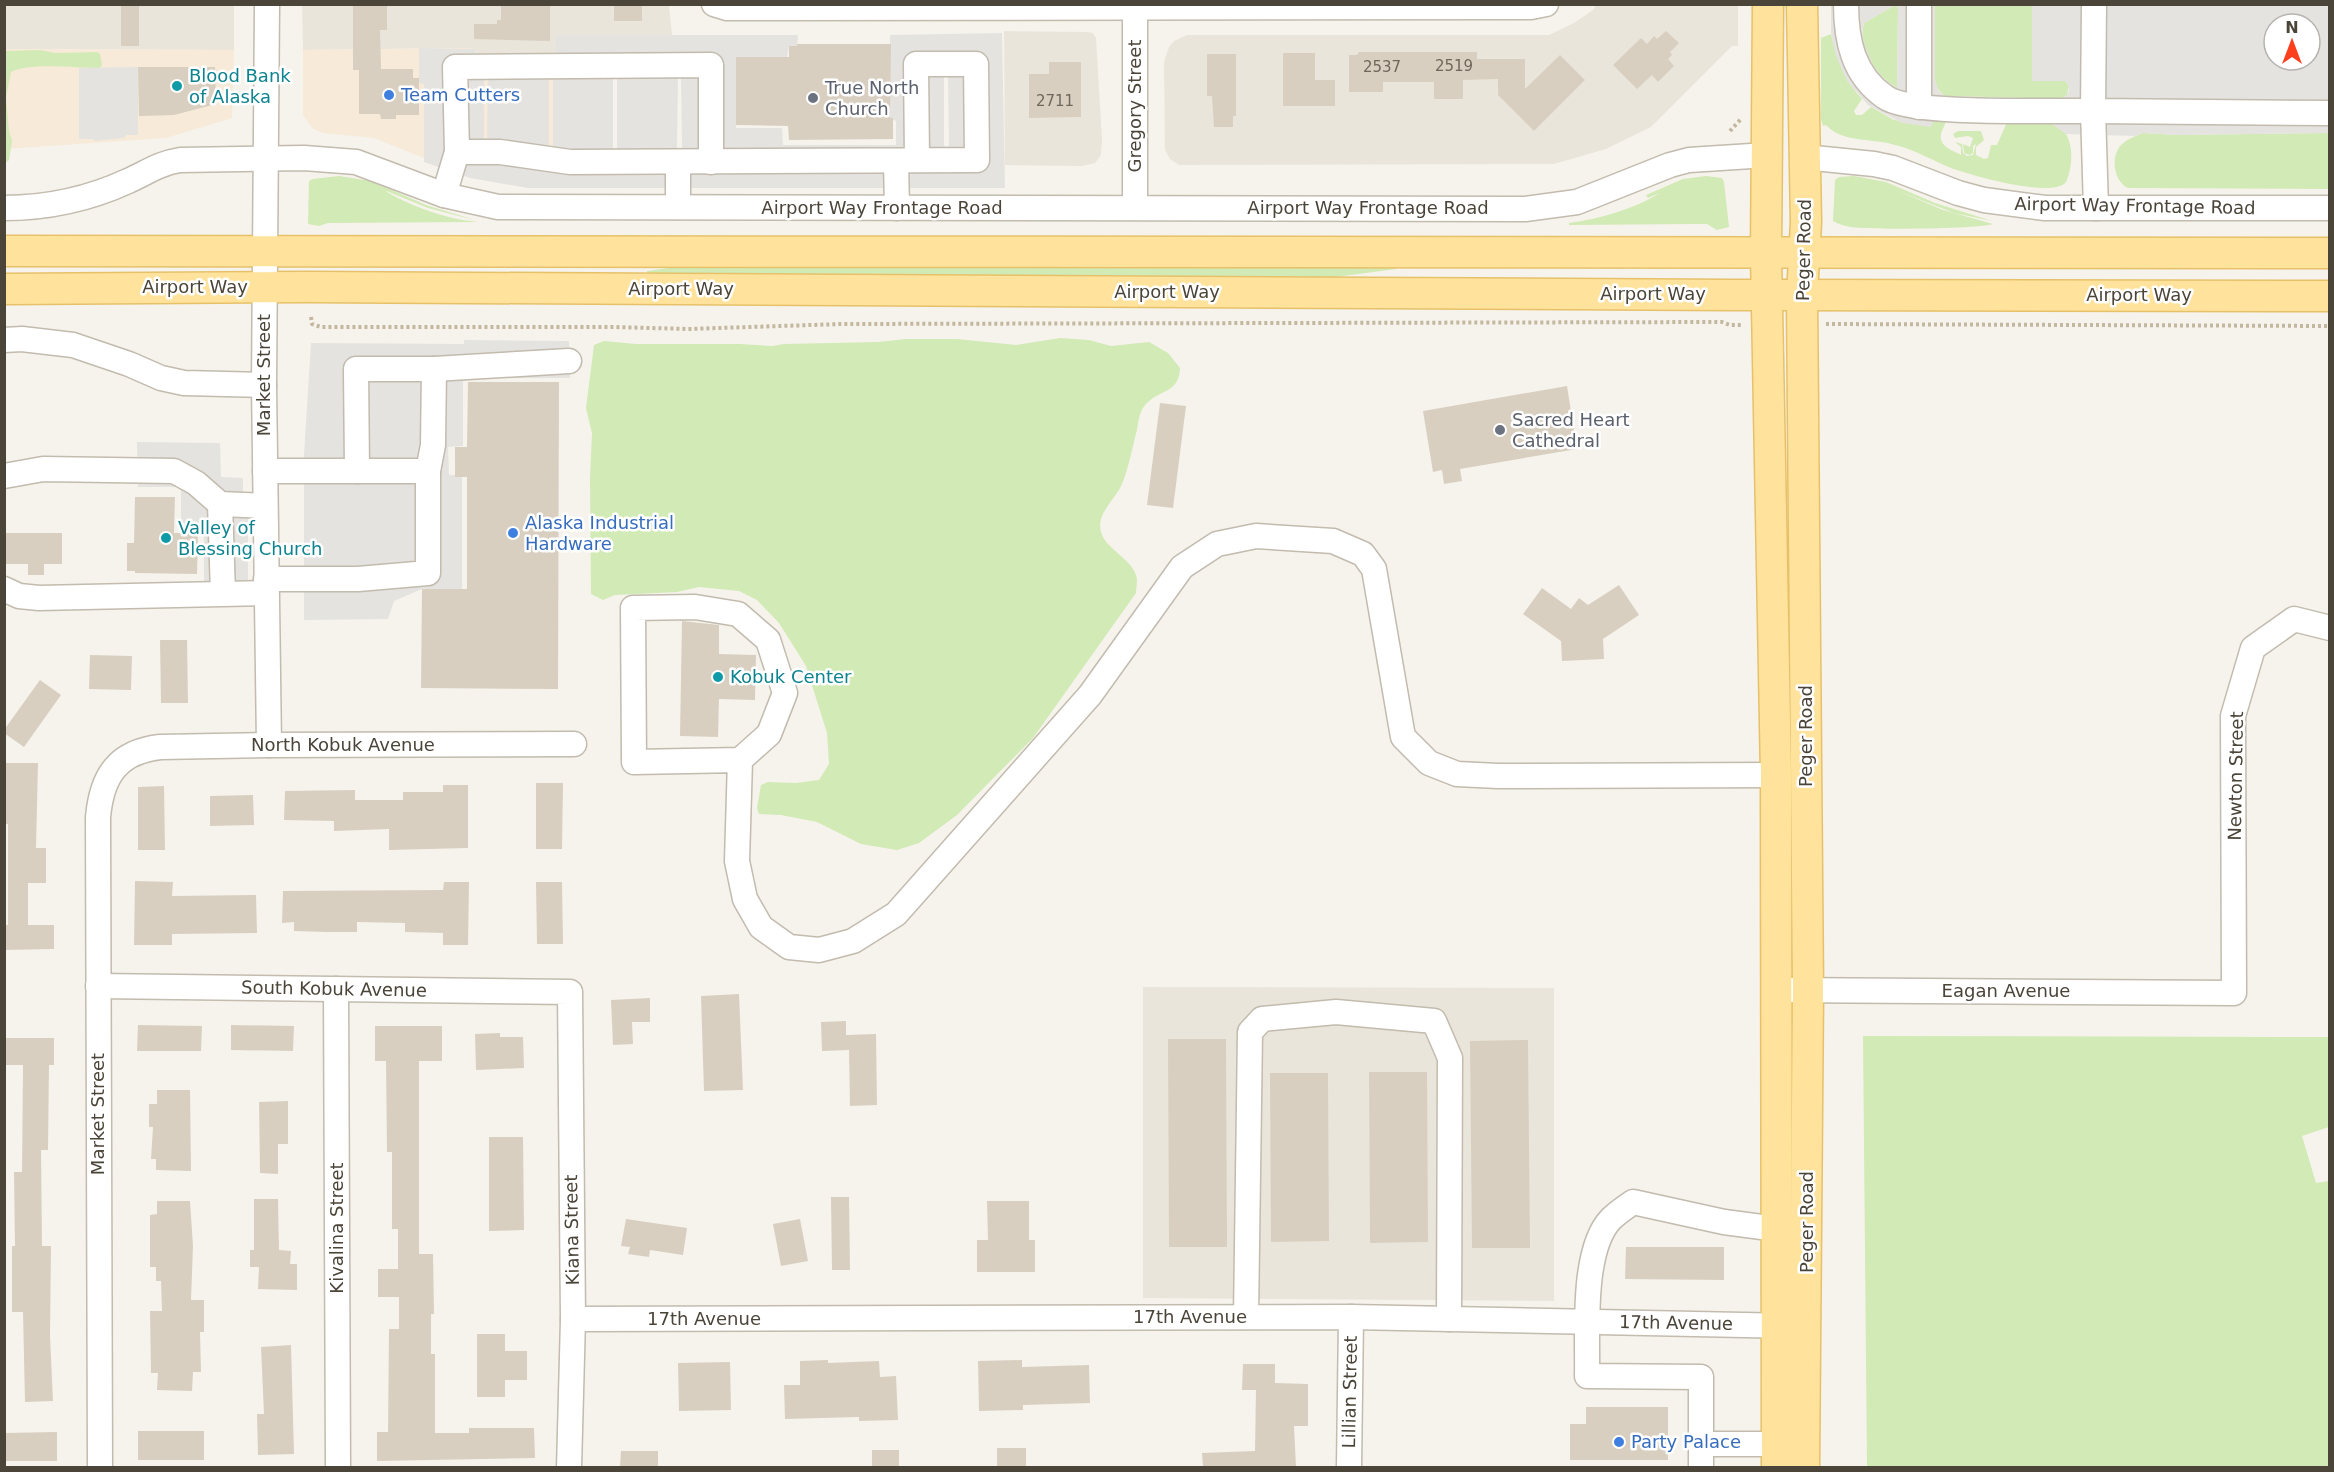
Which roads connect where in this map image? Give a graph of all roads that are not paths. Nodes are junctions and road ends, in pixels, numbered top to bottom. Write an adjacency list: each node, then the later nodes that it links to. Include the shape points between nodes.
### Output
1 (267, 4): 18 (street, Market Street)
2 (714, 4): 9 (street, via 727,8)
3 (1546, 4): 11 (street)
4 (1768, 4): 16 (main road, Peger Road)
5 (1803, 4): 17 (main road, Peger Road)
6 (1846, 4): 12 (street, via 1848,40 1858,68 1886,99)
7 (1919, 4): 12 (street)
8 (2094, 4): 13 (street)
9 (914, 6): 10 (street)
10 (1135, 6): 11 (street); 24 (street, Gregory Street)
11 (1358, 6)
12 (1919, 107): 13 (street)
13 (2093, 111): 14 (street); 27 (street)
14 (2330, 113)
15 (457, 152): 20 (street, via 500,152 570,162); 21 (street, via 455,67 711,65); 22 (street)
16 (1767, 155): 24 (street, Airport Way Frontage Road, via 1689,160 1577,202 1547,207); 32 (main road, Peger Road)
17 (1804, 157): 27 (street, Airport Way Frontage Road, via 1893,168 1958,193 2011,205); 31 (main road, Peger Road)
18 (266, 158): 22 (street, Airport Way Frontage Road, via 356,162); 25 (street, Airport Way Frontage Road, via 162,163 127,182 70,202); 30 (street, Market Street)
19 (906, 161): 19 (street, via 977,160 976,64 916,64); 21 (street); 26 (street)
20 (678, 162): 21 (street); 23 (street)
21 (711, 162)
22 (444, 195): 23 (street, Airport Way Frontage Road, via 498,207)
23 (678, 207): 26 (street, Airport Way Frontage Road)
24 (1135, 207): 26 (street, Airport Way Frontage Road)
25 (4, 208)
26 (897, 208)
27 (2096, 208): 28 (street, Airport Way Frontage Road)
28 (2330, 208)
29 (4, 251): 30 (main road, Airport Way)
30 (264, 251): 32 (main road, Airport Way); 34 (street, Market Street)
31 (1804, 253): 32 (main road, Airport Way); 33 (main road, Airport Way); 38 (main road, Peger Road)
32 (1766, 254): 37 (main road, Peger Road)
33 (2330, 254)
34 (263, 287): 35 (main road, Airport Way); 37 (main road, Airport Way); 42 (street, Market Street)
35 (4, 289)
36 (2330, 296): 38 (main road, Airport Way)
37 (1767, 309): 38 (main road, Airport Way); 57 (main road, Peger Road)
38 (1802, 309): 61 (main road, Peger Road)
39 (4, 340): 42 (street, via 73,345 184,383)
40 (569, 361): 41 (street)
41 (434, 369): 44 (street, via 356,369); 45 (street, via 433,446)
42 (264, 385): 43 (street, Market Street)
43 (265, 471): 44 (street); 48 (street, Market Street)
44 (357, 471): 45 (street)
45 (428, 471): 49 (street, via 428,573)
46 (4, 476): 47 (street, via 43,469 174,471 196,483)
47 (220, 504): 48 (street); 51 (street)
48 (265, 506): 49 (street, Market Street)
49 (266, 586): 51 (street); 54 (street, Market Street)
50 (4, 589): 51 (street, via 19,596 39,598)
51 (223, 593)
52 (2330, 627): 63 (street, Newton Street, via 2295,619 2253,648 2233,716)
53 (574, 744): 54 (street, North Kobuk Avenue)
54 (269, 745): 56 (street, North Kobuk Avenue, via 143,749)
55 (740, 760): 55 (street, via 634,762 633,608 695,607 738,614 768,640 785,693 769,734); 57 (street, via 737,861 745,899 761,927 789,947 819,950 854,941 896,914 1090,695 1182,567 1217,544 1256,536 1333,542 1363,554 1374,569 1403,737 1429,763 1457,774 1498,776)
56 (117, 764): 58 (street, Market Street, via 99,804)
57 (1776, 775): 60 (main road, Peger Road)
58 (98, 986): 59 (street, South Kobuk Avenue); 74 (street, Market Street)
59 (336, 989): 62 (street, South Kobuk Avenue); 75 (street, Kivalina Street)
60 (1777, 990): 61 (street, Eagan Avenue); 64 (main road, Peger Road)
61 (1808, 990): 63 (street, Eagan Avenue); 71 (main road, Peger Road)
62 (570, 992): 67 (street, Kiana Street)
63 (2234, 993)
64 (1777, 1229): 69 (street, via 1633,1202 1610,1220 1595,1247 1589,1277); 70 (main road, Peger Road)
65 (1246, 1317): 66 (street, 17th Avenue); 67 (street, 17th Avenue); 68 (street, via 1250,1032 1262,1019 1336,1012 1434,1021 1450,1058)
66 (1351, 1317): 68 (street, 17th Avenue); 77 (street, Lillian Street)
67 (573, 1319): 76 (street, Kiana Street)
68 (1449, 1319): 69 (street, 17th Avenue)
69 (1588, 1322): 70 (street, 17th Avenue); 72 (street, via 1587,1376 1701,1377)
70 (1777, 1326): 71 (street, 17th Avenue); 73 (main road, Peger Road)
71 (1807, 1326): 73 (main road, Peger Road)
72 (1701, 1444): 73 (street); 78 (street)
73 (1791, 1456)
74 (100, 1467)
75 (338, 1467)
76 (569, 1467)
77 (1349, 1467)
78 (1701, 1467)

